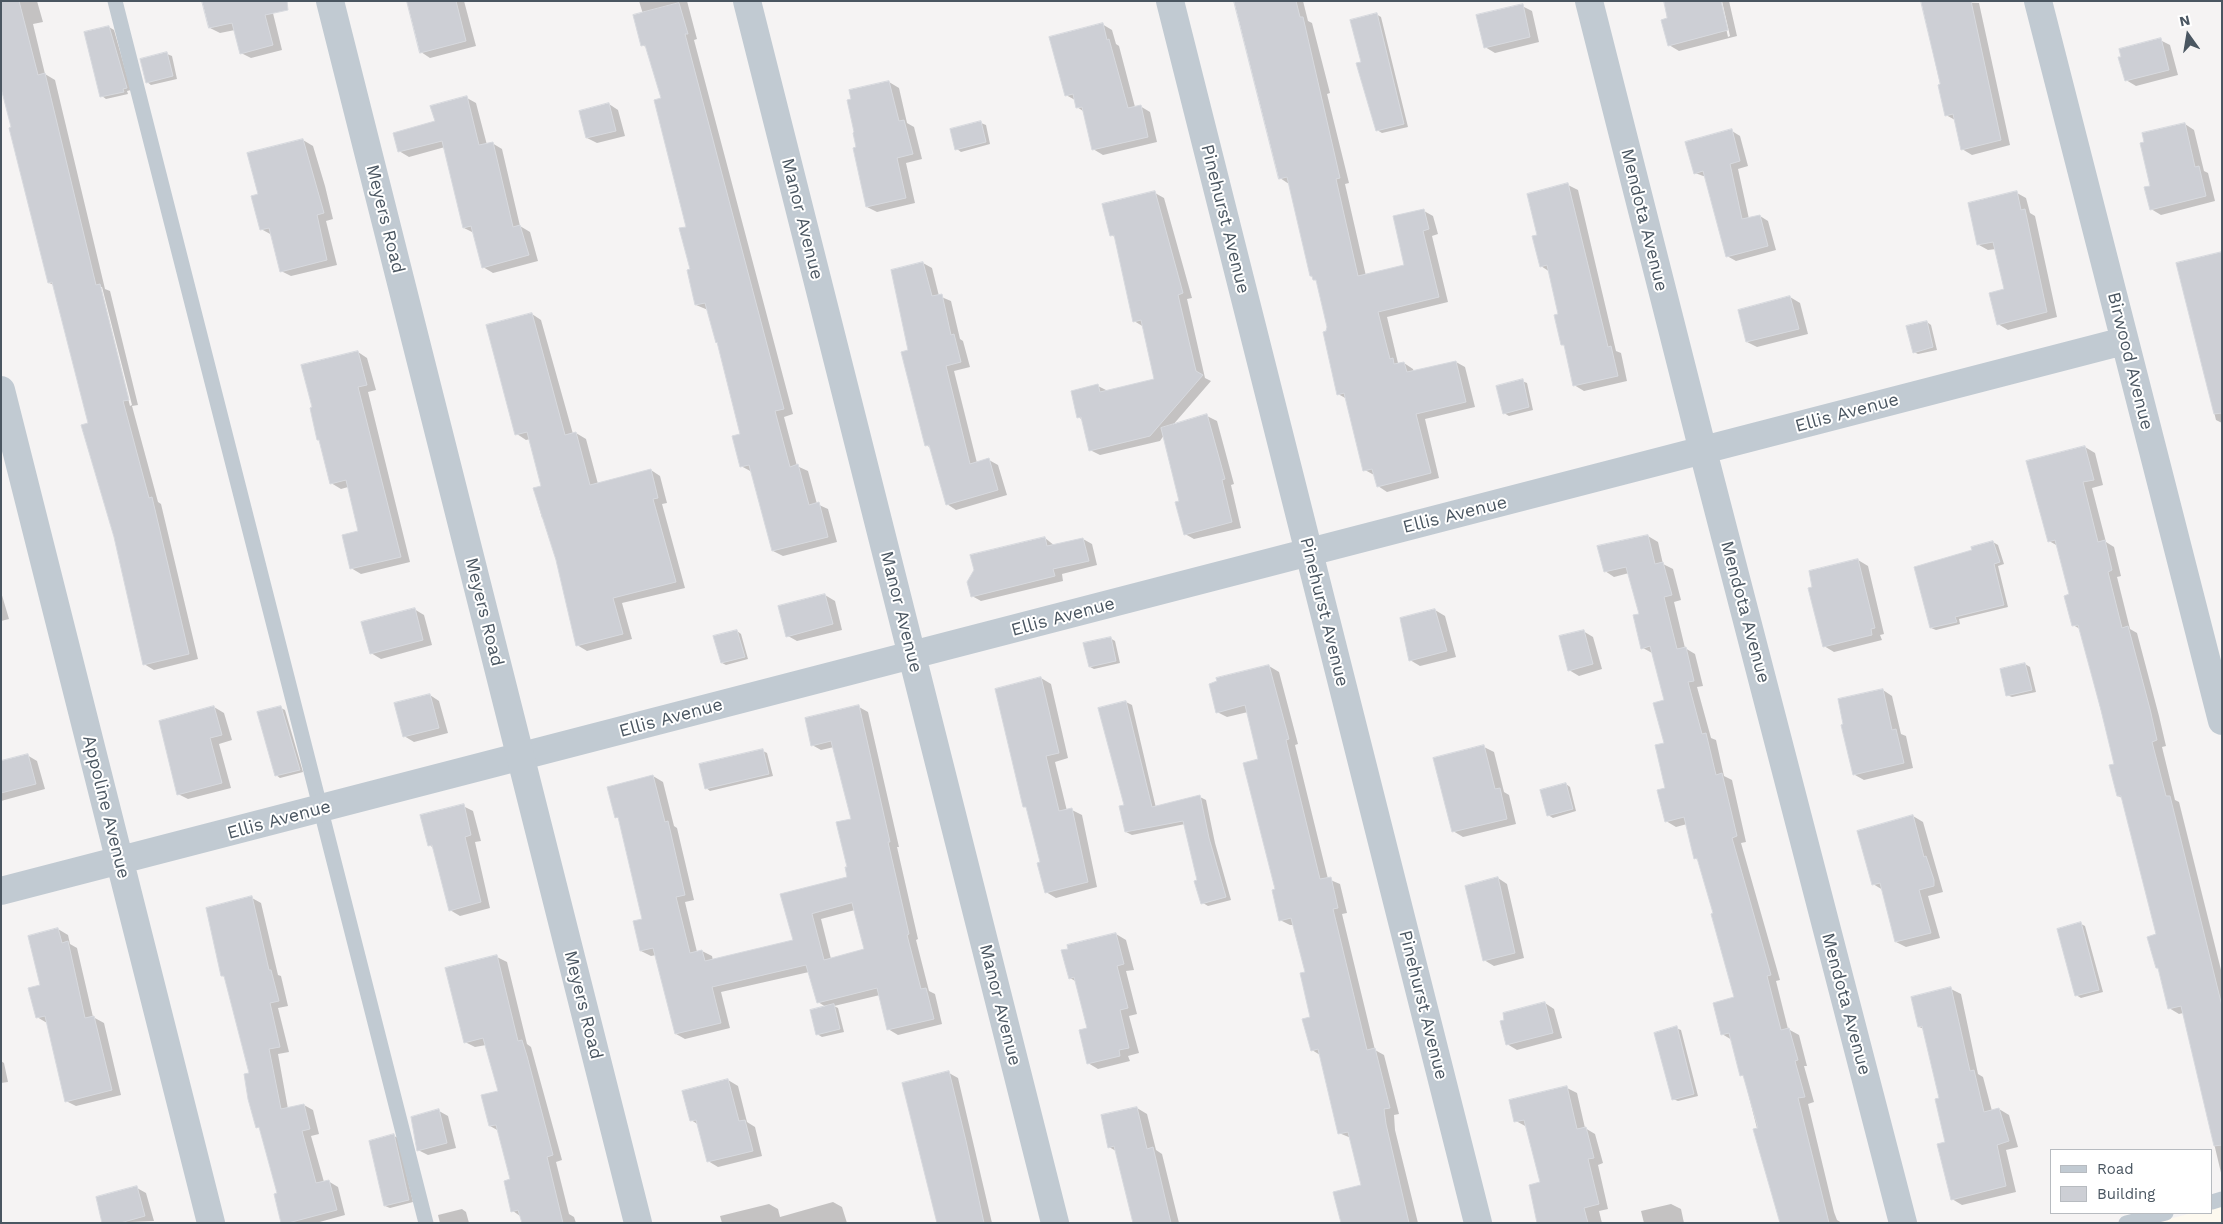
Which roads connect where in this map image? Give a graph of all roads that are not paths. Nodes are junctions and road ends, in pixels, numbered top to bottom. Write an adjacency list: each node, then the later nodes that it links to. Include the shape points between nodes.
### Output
1 (115, 1): 14 (lane)
2 (330, 1): 13 (street, Meyers Road)
3 (747, 1): 11 (street, Manor Avenue)
4 (1170, 1): 10 (street, Pinehurst Avenue)
5 (1589, 1): 9 (street, Mendota Avenue)
6 (2038, 1): 7 (street, Birwood Avenue)
7 (2124, 341): 9 (street, Ellis Avenue); 12 (street, Birwood Avenue)
8 (1, 390): 15 (street, Appoline Avenue)
9 (1703, 451): 10 (street, Ellis Avenue); 23 (street, Mendota Avenue)
10 (1309, 552): 11 (street, Ellis Avenue); 22 (street, Pinehurst Avenue)
11 (912, 656): 13 (street, Ellis Avenue); 21 (street, Manor Avenue)
12 (2222, 721)
13 (521, 757): 14 (street, Ellis Avenue); 20 (street, Meyers Road)
14 (320, 809): 15 (street, Ellis Avenue); 19 (lane)
15 (120, 861): 16 (street, Ellis Avenue); 18 (street, Appoline Avenue)
16 (1, 891)
17 (2162, 1214): 24 (lane)
18 (211, 1223)
19 (426, 1223)
20 (638, 1223)
21 (1055, 1223)
22 (1478, 1223)
23 (1903, 1223)
24 (2126, 1223)

